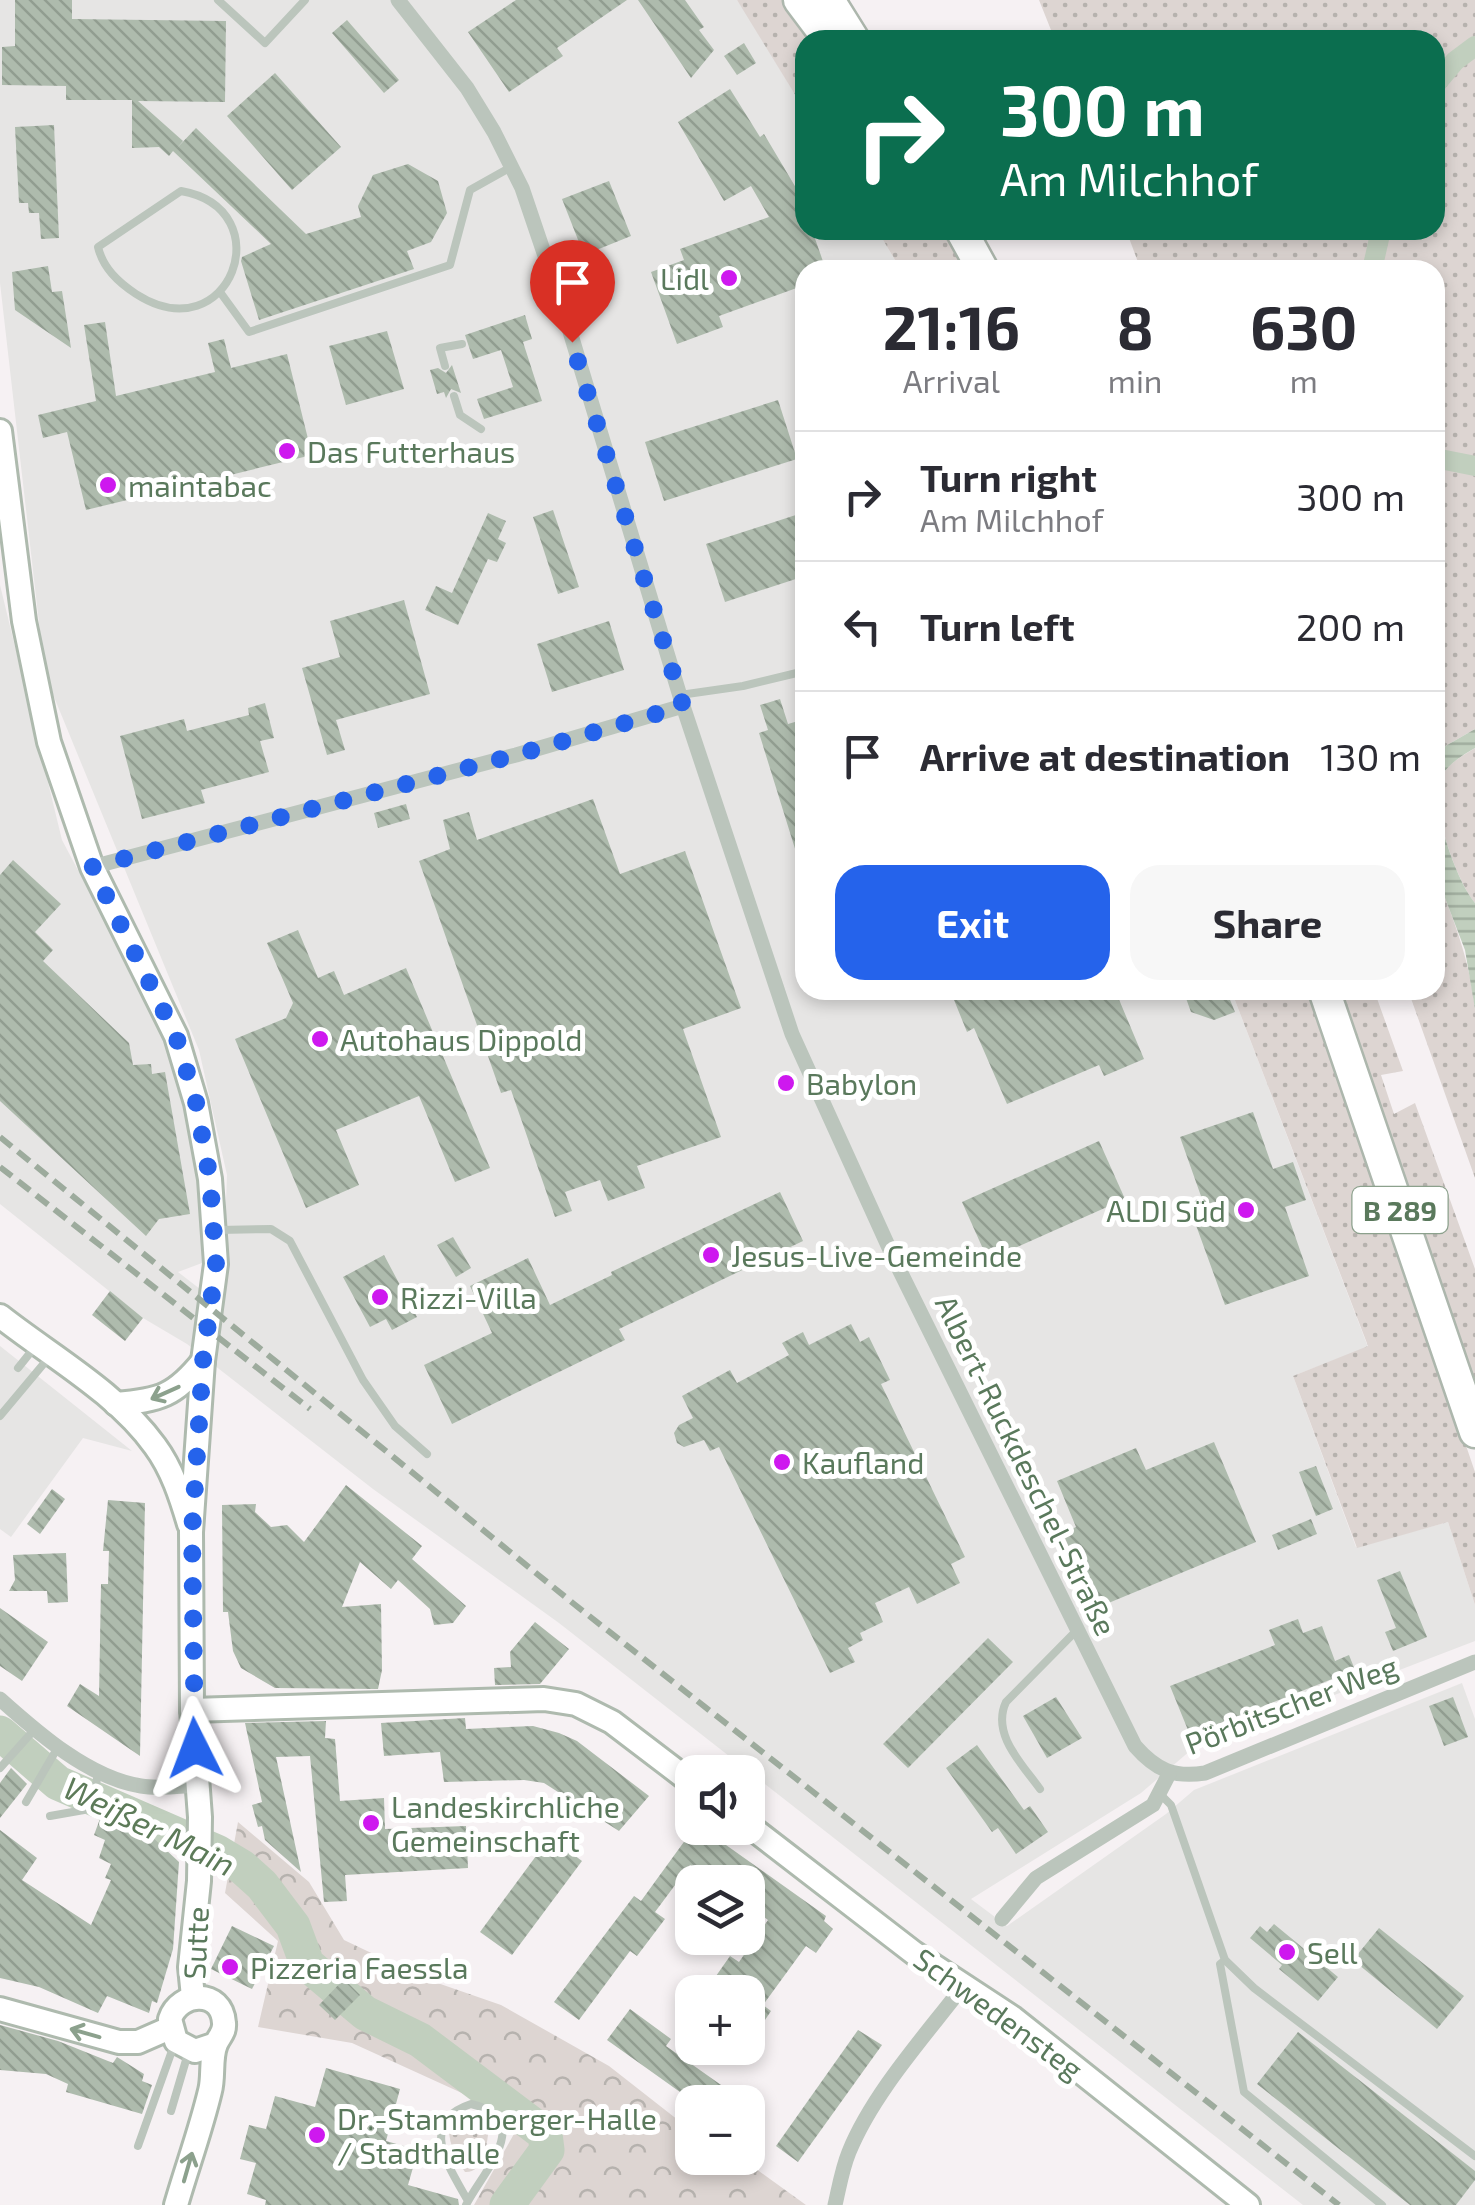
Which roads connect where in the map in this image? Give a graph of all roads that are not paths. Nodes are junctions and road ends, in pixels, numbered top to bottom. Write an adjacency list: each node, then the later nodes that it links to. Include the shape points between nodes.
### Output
1 (218, 0): 2 (lane, via 265,44)
2 (305, 0)
3 (398, 0): 8 (street, Albert-Ruckdeschel-Straße, via 467,88)
4 (800, 0): 6 (highway)
5 (829, 0): 7 (highway)
6 (822, 30)
7 (848, 30)
8 (512, 167): 9 (lane, via 470,190 450,265 249,332); 16 (street, Albert-Ruckdeschel-Straße, via 565,315)
9 (220, 292): 9 (lane, via 234,269 234,229 218,206 195,193 181,190 98,247 102,264 163,308 188,309)
10 (462, 344): 11 (lane, via 440,348)
11 (445, 366)
12 (454, 396): 13 (lane, via 460,416)
13 (481, 430)
14 (0, 431): 17 (street, Sutte, via 24,622 49,742)
15 (795, 674): 16 (lane)
16 (682, 700): 17 (street, via 516,755); 29 (street, Albert-Ruckdeschel-Straße, via 792,1034 895,1261)
17 (92, 867): 19 (street, Sutte, via 176,1036 196,1102)
18 (1327, 1000): 26 (highway, B 289)
19 (214, 1230): 22 (street, Sutte); 27 (lane, via 271,1229 290,1241 363,1380 395,1426)
20 (0, 1316): 21 (street)
21 (44, 1350): 23 (lane); 24 (street); 25 (lane)
22 (203, 1361): 24 (street, one-way to 24, via 162,1398); 28 (street, Sutte)
23 (18, 1368)
24 (116, 1404): 28 (street, via 157,1448)
25 (0, 1416)
26 (1475, 1432)
27 (427, 1454)
28 (192, 1532): 32 (street, Sutte)
29 (1077, 1630): 37 (street, Albert-Ruckdeschel-Straße, via 1136,1746); 40 (lane, via 1000,1714 1009,1745)
30 (1475, 1662): 37 (street, Pörbitscher Weg, via 1205,1772)
31 (0, 1699): 33 (street)
32 (192, 1710): 36 (street, via 544,1699 576,1704 612,1722); 39 (street, Sutte)
33 (31, 1734): 34 (street); 35 (lane)
34 (56, 1751): 38 (street); 42 (lane)
35 (0, 1768)
36 (675, 1770)
37 (1170, 1774): 41 (street, Pörbitscher Weg)
38 (97, 1778): 39 (street); 43 (lane, via 84,1810)
39 (197, 1785): 48 (street, Sutte)
40 (1040, 1789)
41 (1159, 1794): 45 (street, Pörbitscher Weg, via 1153,1805 1036,1878); 46 (lane, via 1171,1805)
42 (26, 1802)
43 (50, 1816)
44 (765, 1837): 47 (street, Schwedensteg)
45 (1002, 1919)
46 (1225, 1960): 54 (lane); 59 (lane, via 1220,1964 1244,2092)
47 (964, 1986): 57 (street, via 864,2122); 58 (street, Schwedensteg, via 1014,2018)
48 (194, 1997): 50 (street, Sutte, via 173,2011); 51 (street, Sutte, via 222,2012 224,2029)
49 (0, 2009): 50 (street, one-way to 49, via 119,2042)
50 (178, 2040): 51 (street, via 203,2051); 52 (lane); 53 (lane)
51 (216, 2044): 56 (street, Sutte, one-way to 51, via 211,2088)
52 (171, 2111)
53 (138, 2146)
54 (1475, 2156)
55 (467, 2203): 55 (lane, via 498,2158 502,2135 486,2107 470,2104 448,2116 440,2141)
56 (176, 2205)
57 (835, 2205)
58 (1248, 2205)
59 (1382, 2205)

